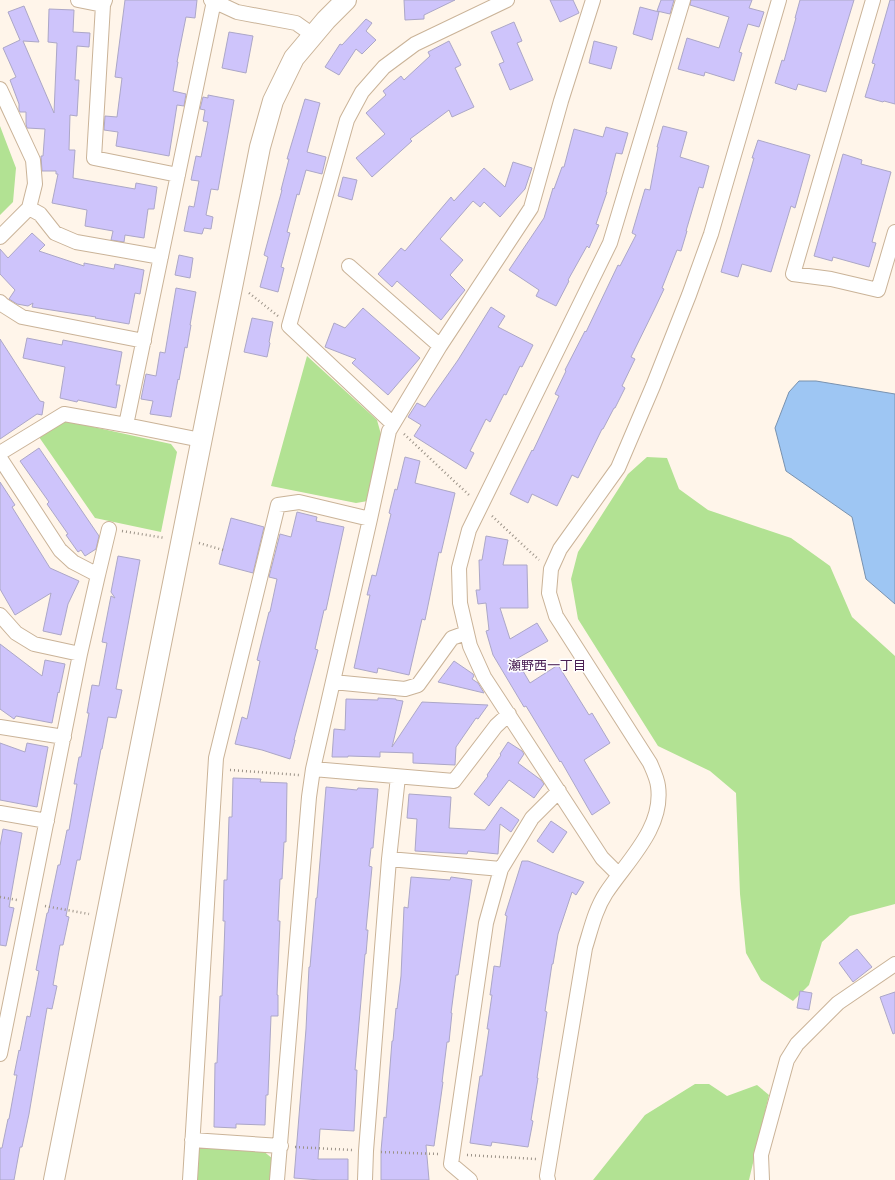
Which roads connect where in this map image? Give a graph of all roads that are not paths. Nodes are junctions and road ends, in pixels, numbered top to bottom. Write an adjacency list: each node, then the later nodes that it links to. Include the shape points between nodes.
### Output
1 (78, 0): 9 (street)
2 (213, 0): 10 (street, via 237,12 296,23); 12 (street)
3 (346, 0): 10 (street)
4 (507, 0): 21 (street, via 415,44 384,67 362,92 347,120 289,326)
5 (593, 0): 20 (street, via 531,208)
6 (683, 0): 30 (street, via 610,243 469,530 460,568 460,602)
7 (778, 0): 43 (street, via 711,234 653,386 618,468 560,549 551,569 549,593 556,616 650,763 658,786 658,809 650,832)
8 (873, 0): 14 (street, via 793,274 831,279 878,290)
9 (104, 3): 12 (street, via 94,158)
10 (313, 35): 23 (street, via 294,58 273,101 262,139)
11 (0, 90): 13 (street, via 33,160 35,184)
12 (178, 175): 16 (street)
13 (29, 208): 15 (street); 16 (street, via 40,214 55,233 76,242)
14 (895, 232)
15 (0, 237)
16 (161, 257): 19 (street)
17 (349, 266): 20 (street)
18 (0, 302): 19 (street, via 22,317)
19 (144, 341): 22 (street)
20 (440, 346): 21 (street)
21 (393, 424): 26 (street, via 388,431)
22 (126, 425): 23 (street); 24 (street, via 64,414)
23 (201, 440): 48 (street)
24 (0, 453)
25 (0, 458): 28 (street, via 60,550 73,562)
26 (370, 519): 32 (street); 46 (street, via 299,502 278,505 215,769)
27 (109, 529): 28 (street)
28 (98, 575): 31 (street)
29 (0, 615): 31 (street, via 16,633 34,644)
30 (466, 633): 32 (street, via 452,638 418,685 405,689); 33 (street, via 484,677)
31 (80, 654): 35 (street)
32 (333, 682): 36 (street)
33 (509, 714): 37 (street, via 496,726 454,781); 38 (street)
34 (0, 727): 35 (street)
35 (64, 737): 40 (street)
36 (312, 773): 37 (street); 47 (street)
37 (398, 777): 41 (street)
38 (559, 791): 42 (street, via 532,818); 43 (street, via 602,858)
39 (0, 813): 40 (street)
40 (47, 821): 45 (street)
41 (389, 859): 42 (street); 51 (street)
42 (501, 869): 52 (street, via 486,923 451,1164)
43 (619, 875): 53 (street, via 594,917 585,948)
44 (895, 964): 54 (street, via 838,1003 797,1044 787,1060 761,1155)
45 (0, 1054)
46 (192, 1140): 47 (street); 49 (street)
47 (281, 1146): 50 (street)
48 (54, 1180)
49 (190, 1180)
50 (277, 1180)
51 (365, 1180)
52 (470, 1180)
53 (548, 1180)
54 (762, 1180)

